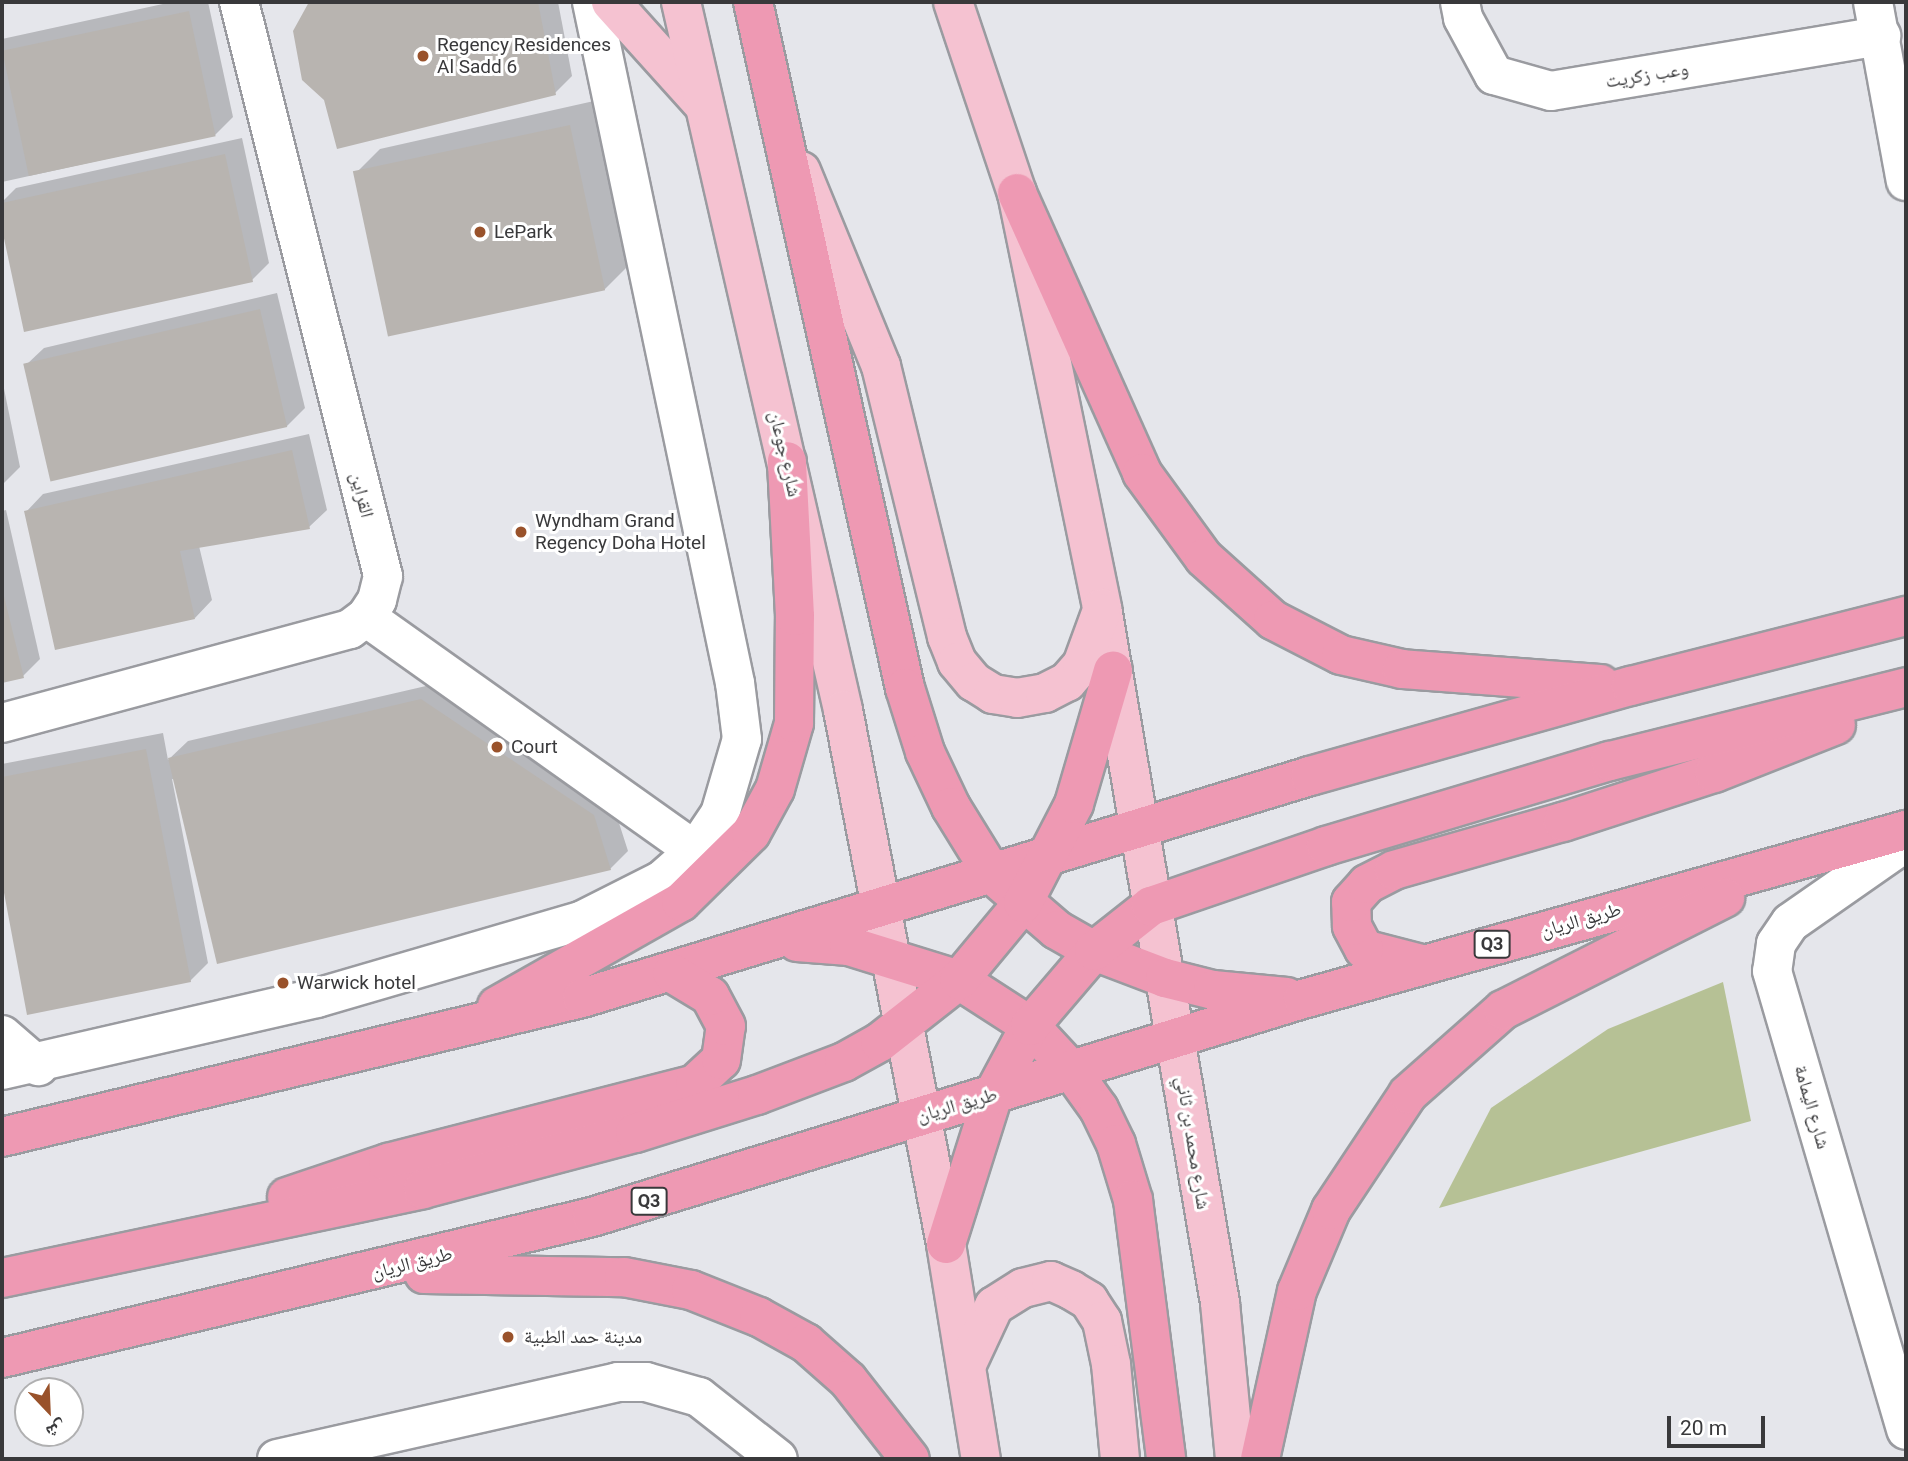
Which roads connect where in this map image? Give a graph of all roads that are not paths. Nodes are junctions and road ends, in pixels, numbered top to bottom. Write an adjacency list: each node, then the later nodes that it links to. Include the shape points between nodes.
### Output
1 (239, 2): 16 (street, القراين, via 383,576)
2 (592, 2): 25 (street, via 735,683 742,739 720,814)
3 (611, 2): 9 (main road)
4 (681, 2): 9 (main road, شارع جوعان)
5 (753, 2): 10 (highway)
6 (953, 2): 12 (main road)
7 (1460, 2): 8 (street, وعب زكريت, via 1463,18 1494,75 1551,91)
8 (1877, 19): 11 (street, وعب زكريت)
9 (704, 106): 13 (main road, شارع جوعان)
10 (779, 117): 14 (main road, via 881,366 957,662 974,682 993,694 1017,698 1045,693 1067,682 1082,664 1094,642); 28 (highway, via 905,688 925,752 951,807)
11 (1906, 181)
12 (1017, 193): 14 (main road); 18 (highway, via 1142,473 1204,558 1273,620 1342,655 1402,668)
13 (787, 461): 31 (main road, شارع جوعان, via 843,710); 42 (highway, via 795,616 794,723 775,789 751,833 681,902)
14 (1102, 608): 17 (main road)
15 (1906, 616): 18 (highway)
16 (366, 617): 21 (street, via 350,629); 25 (street)
17 (1113, 671): 22 (main road); 26 (highway, via 1094,743)
18 (1630, 685): 22 (highway)
19 (1906, 687): 30 (highway, via 1610,761 1326,846)
20 (1906, 698): 35 (highway, via 1714,773 1394,870 1367,884 1351,902 1352,926 1364,949)
21 (2, 723)
22 (1136, 830): 26 (highway); 30 (main road, شارع محمد بن ثاني)
23 (1906, 830): 27 (highway, طريق الريان / Q3)
24 (1906, 842): 56 (street, شارع اليمامة, via 1790,923 1776,944 1772,971)
25 (695, 851): 45 (street, via 662,880 618,906 540,936 317,998)
26 (1051, 856): 28 (highway); 29 (highway)
27 (1810, 856): 35 (highway, طريق الريان / Q3); 65 (highway, via 1503,1010 1408,1094 1331,1210 1302,1279)
28 (993, 875): 29 (highway); 31 (highway)
29 (1023, 904): 33 (highway); 38 (highway)
30 (1151, 906): 33 (highway); 37 (main road, شارع محمد بن ثاني)
31 (881, 908): 32 (highway); 34 (main road)
32 (778, 941): 34 (highway, via 849,946); 36 (highway)
33 (1094, 951): 37 (highway); 41 (highway)
34 (891, 957): 38 (highway); 40 (main road)
35 (1420, 964): 39 (highway, طريق الريان / Q3)
36 (672, 972): 42 (highway); 51 (highway, via 710,996 726,1026 727,1045 721,1060 695,1084 388,1163)
37 (1165, 978): 39 (highway, via 1213,989); 44 (main road, شارع محمد بن ثاني)
38 (959, 980): 40 (highway); 41 (highway)
39 (1303, 999): 44 (highway, طريق الريان / Q3)
40 (904, 1025): 48 (main road); 51 (highway, via 844,1062 635,1133 423,1189)
41 (1030, 1026): 46 (highway); 47 (highway)
42 (452, 1032): 49 (highway)
43 (2, 1035): 45 (street)
44 (1175, 1037): 46 (highway, طريق الريان / Q3); 64 (main road, شارع محمد بن ثاني, via 1220,1303)
45 (20, 1068)
46 (1071, 1070): 47 (highway, طريق الريان / Q3); 63 (highway, via 1099,1109 1116,1144 1133,1200)
47 (993, 1095): 48 (highway, طريق الريان / Q3); 50 (highway)
48 (921, 1115): 50 (main road); 52 (highway, طريق الريان / Q3, via 656,1199)
49 (2, 1137)
50 (946, 1244): 55 (main road)
51 (103, 1259): 53 (highway)
52 (373, 1273): 54 (highway, طريق الريان / Q3); 60 (highway, via 624,1277 691,1290 759,1317 806,1343 848,1380)
53 (2, 1278)
54 (2, 1358)
55 (967, 1364): 61 (main road); 62 (main road, via 994,1306 1023,1288 1051,1280 1089,1301 1102,1321 1111,1364)
56 (1906, 1430)
57 (394, 1446): 58 (street); 59 (street, via 618,1382 646,1382 699,1397)
58 (277, 1459)
59 (778, 1459)
60 (910, 1459)
61 (981, 1459)
62 (1120, 1459)
63 (1166, 1459)
64 (1235, 1459)
65 (1260, 1459)

